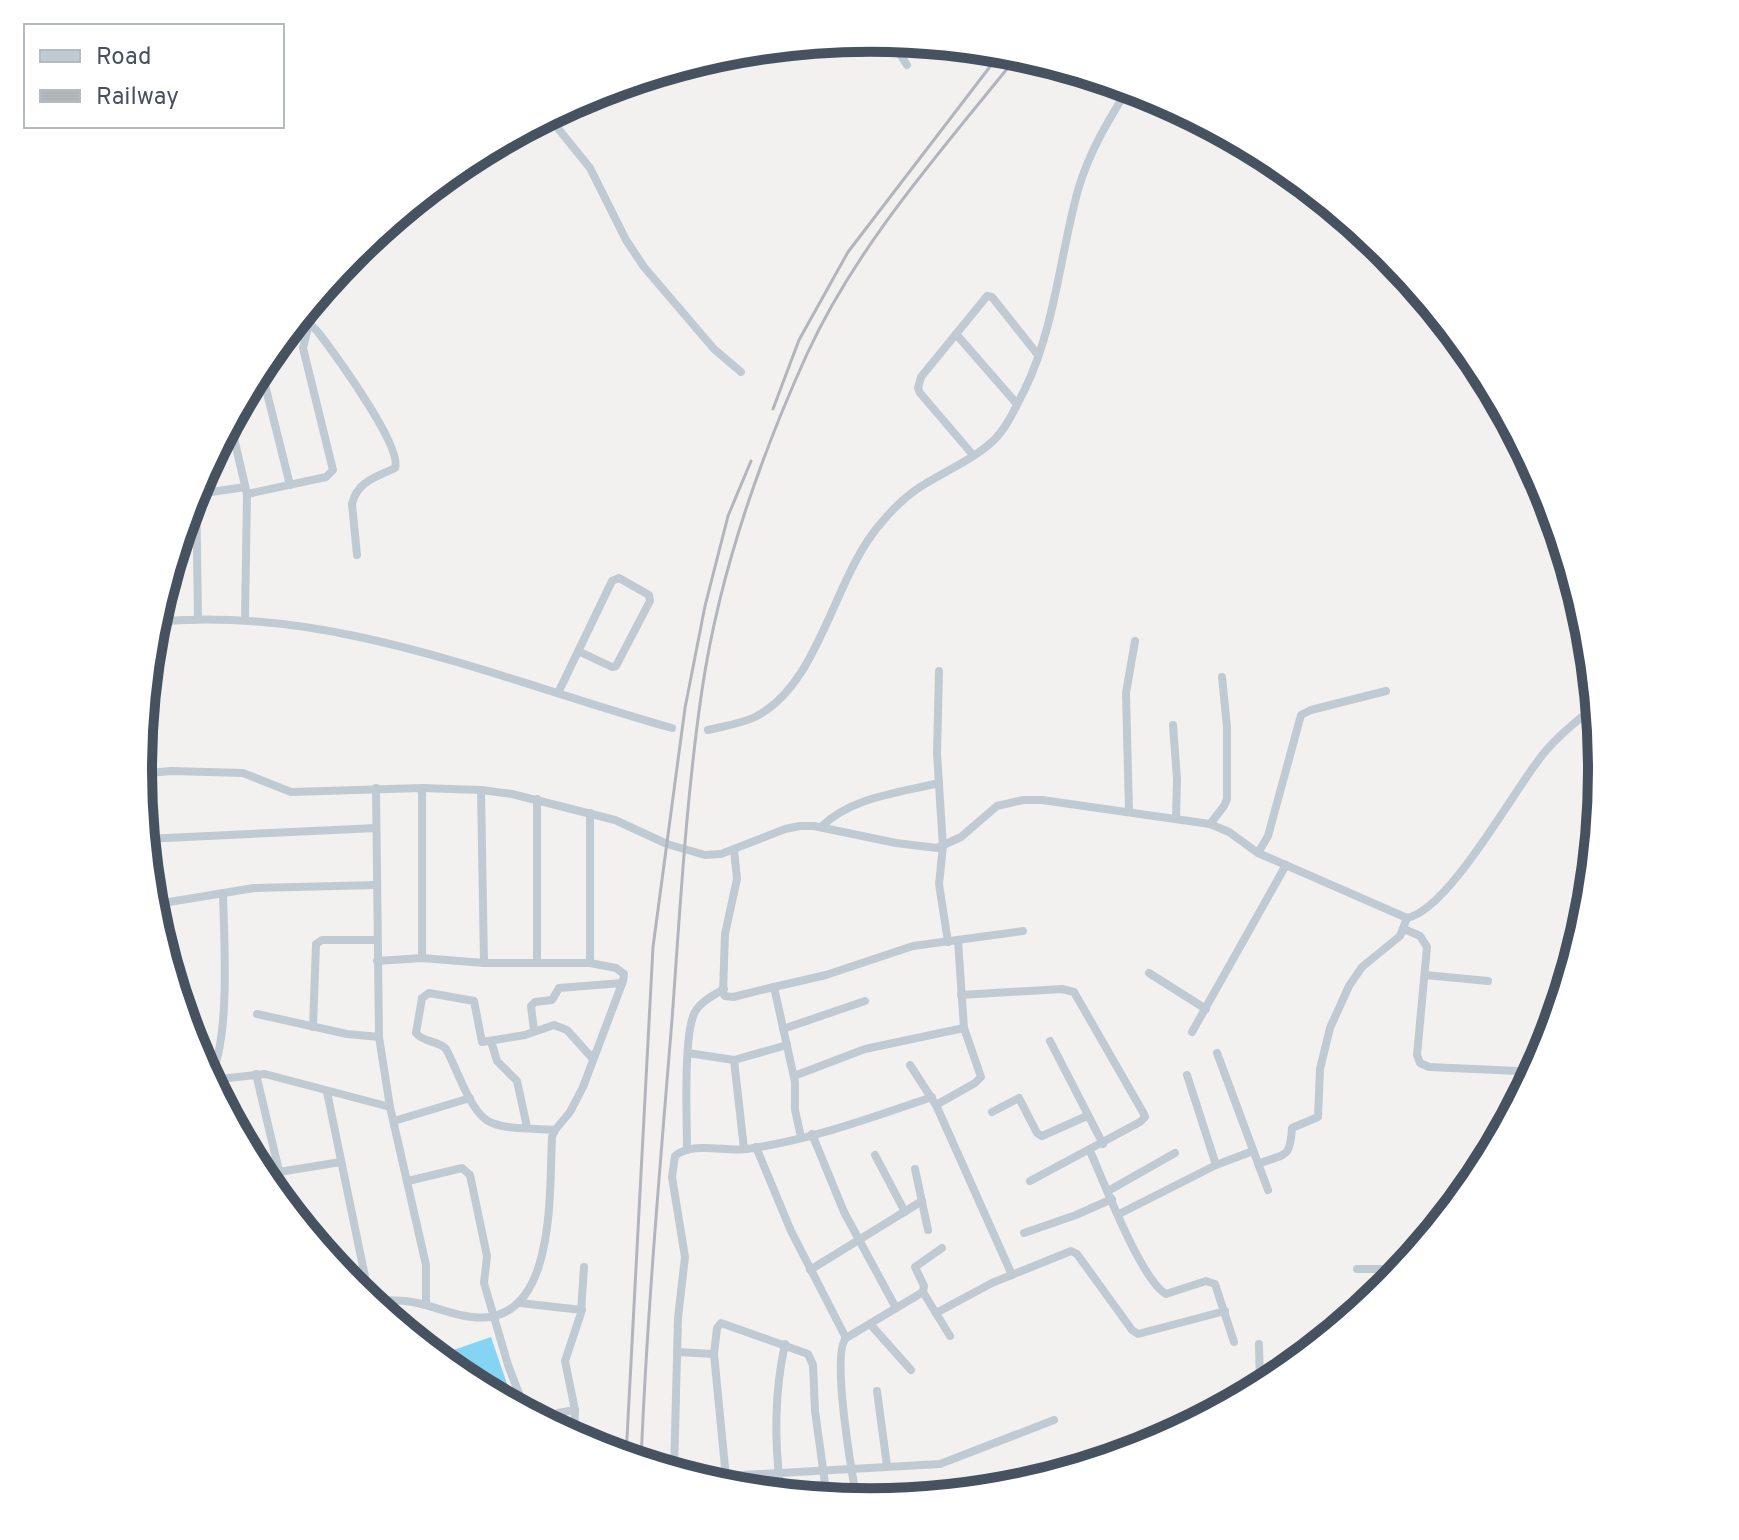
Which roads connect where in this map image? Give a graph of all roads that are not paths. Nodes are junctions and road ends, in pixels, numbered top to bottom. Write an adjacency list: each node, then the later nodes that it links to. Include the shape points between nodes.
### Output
1 (900, 53): 2 (street)
2 (907, 65)
3 (1122, 98): 7 (street, via 1096,140 1084,173)
4 (555, 125): 8 (street, via 590,168 644,267 714,349)
5 (309, 323): 13 (street, via 303,348 333,470 326,477); 17 (street, via 377,419 397,459 395,468 363,484 354,496)
6 (956, 334): 7 (street, via 990,296); 10 (street); 12 (street, via 918,388)
7 (1038, 355): 10 (street)
8 (741, 372)
9 (264, 385): 13 (street)
10 (1017, 404): 12 (street, via 1003,430)
11 (234, 438): 15 (street)
12 (973, 455): 30 (street, via 919,488 881,522 851,568 807,663 776,701 739,724)
13 (290, 485): 15 (street)
14 (209, 489): 15 (street)
15 (246, 491): 19 (street)
16 (197, 519): 18 (street)
17 (357, 555)
18 (198, 619): 19 (street); 20 (street)
19 (245, 619): 26 (street, via 337,632)
20 (167, 621)
21 (1135, 641): 37 (street, via 1126,693)
22 (578, 651): 22 (street, via 616,666 649,595 619,578 612,581); 26 (street)
23 (939, 671): 32 (street)
24 (1222, 677): 40 (street, via 1227,799)
25 (1386, 691): 46 (street, via 1301,715 1268,836)
26 (558, 693): 29 (street)
27 (1585, 715): 51 (street, via 1543,754 1449,886)
28 (1173, 725): 39 (street)
29 (672, 728)
30 (708, 730)
31 (152, 773): 33 (street, via 243,773 291,792)
32 (939, 783): 41 (street, via 862,801); 44 (street)
33 (376, 788): 34 (street); 42 (street)
34 (422, 788): 35 (street); 56 (street)
35 (481, 790): 36 (street); 59 (street)
36 (537, 799): 38 (street); 58 (street)
37 (1129, 812): 39 (street); 44 (street, via 1023,800 997,806)
38 (590, 813): 45 (street, via 685,850 705,855); 60 (street)
39 (1176, 819): 40 (street)
40 (1210, 824): 46 (street)
41 (821, 827): 44 (street, via 917,846); 45 (street, via 785,829)
42 (376, 828): 43 (street); 48 (street)
43 (155, 838)
44 (943, 846): 55 (street, via 939,884)
45 (734, 850): 66 (street, via 737,879 727,922)
46 (1258, 853): 47 (street)
47 (1286, 865): 51 (street); 69 (street)
48 (377, 885): 49 (street); 54 (street)
49 (223, 893): 50 (street); 84 (street, via 223,1030)
50 (164, 903)
51 (1407, 918): 52 (street)
52 (1404, 929): 62 (street, via 1425,942); 111 (street, via 1349,986 1330,1028 1320,1069 1318,1117 1292,1128 1286,1153)
53 (1023, 931): 55 (street)
54 (377, 940): 57 (street); 71 (street, via 316,944)
55 (953, 942): 65 (street, via 889,952); 67 (street)
56 (422, 958): 57 (street); 59 (street)
57 (377, 961): 76 (street)
58 (537, 962): 59 (street); 60 (street)
59 (484, 963)
60 (590, 963): 64 (street, via 621,970)
61 (1149, 973): 69 (street)
62 (1425, 975): 63 (street); 86 (street, via 1420,1063)
63 (1488, 981)
64 (622, 983): 74 (street, via 559,988 552,1000 531,1006); 82 (street)
65 (774, 987): 66 (street, via 729,997); 73 (street)
66 (724, 989): 80 (street, via 694,1013)
67 (961, 995): 72 (street); 102 (street, via 1074,992 1145,1117)
68 (865, 1001): 73 (street)
69 (1206, 1009): 75 (street)
70 (257, 1014): 71 (street)
71 (313, 1027): 76 (street)
72 (964, 1028): 89 (street, via 865,1049); 93 (street, via 981,1077)
73 (783, 1029): 79 (street)
74 (534, 1031): 77 (street); 82 (street, via 547,1025 561,1027)
75 (1192, 1032)
76 (379, 1037): 94 (street)
77 (491, 1041): 92 (street, via 481,1041 474,1001 423,996 416,1033 446,1049); 98 (street, via 497,1061 517,1081)
78 (1050, 1041): 96 (street)
79 (787, 1045): 83 (street); 89 (street)
80 (688, 1053): 83 (street); 105 (street)
81 (1217, 1053): 107 (street)
82 (593, 1059): 99 (street, via 573,1106)
83 (734, 1060): 104 (street)
84 (215, 1064)
85 (910, 1065): 93 (street)
86 (1518, 1071)
87 (256, 1074): 90 (street); 91 (street); 114 (street)
88 (1187, 1075): 112 (street)
89 (794, 1076): 101 (street)
90 (222, 1078)
91 (327, 1092): 94 (street); 110 (street)
92 (470, 1098): 97 (street); 98 (street, via 489,1122)
93 (934, 1101): 100 (street); 132 (street)
94 (390, 1107): 97 (street)
95 (992, 1112): 96 (street, via 1019,1098 1042,1136)
96 (1087, 1116): 102 (street)
97 (394, 1121): 117 (street)
98 (527, 1127): 99 (street)
99 (555, 1130): 136 (street, via 544,1245)
100 (812, 1134): 101 (street); 126 (street)
101 (801, 1137): 103 (street)
102 (1103, 1144): 106 (street)
103 (756, 1147): 104 (street); 131 (street)
104 (744, 1149): 105 (street)
105 (687, 1150): 149 (street, via 672,1161 685,1257)
106 (1090, 1151): 118 (street); 120 (street)
107 (1253, 1151): 111 (street); 112 (street)
108 (1175, 1153): 120 (street)
109 (875, 1155): 122 (street)
110 (341, 1162): 114 (street); 133 (street)
111 (1258, 1164): 119 (street)
112 (1216, 1165): 123 (street)
113 (915, 1169): 121 (street)
114 (279, 1172): 115 (street); 116 (street)
115 (276, 1173)
116 (281, 1180)
117 (408, 1181): 137 (street, via 428,1276); 142 (street, via 444,1170 468,1172 486,1251 483,1277)
118 (1030, 1181)
119 (1268, 1190)
120 (1110, 1195): 123 (street); 125 (street, via 1076,1215)
121 (922, 1201): 122 (street); 124 (street)
122 (905, 1212): 126 (street)
123 (1119, 1214): 140 (street, via 1163,1293 1211,1282)
124 (928, 1230)
125 (1024, 1233)
126 (859, 1240): 131 (street); 138 (street)
127 (942, 1248): 134 (street, via 915,1267)
128 (584, 1267): 139 (street)
129 (1357, 1269): 130 (street)
130 (1385, 1269)
131 (810, 1270): 145 (street)
132 (1012, 1275): 140 (street, via 1074,1252 1138,1334); 141 (street)
133 (365, 1281)
134 (923, 1292): 138 (street); 141 (street)
135 (386, 1300): 137 (street)
136 (520, 1303): 139 (street); 142 (street)
137 (426, 1305): 142 (street, via 474,1318)
138 (896, 1308): 143 (street)
139 (582, 1310): 155 (street, via 565,1361)
140 (1225, 1311): 146 (street)
141 (936, 1313): 144 (street)
142 (493, 1317): 154 (street)
143 (870, 1324): 145 (street); 151 (street)
144 (950, 1336)
145 (846, 1338): 161 (street, via 841,1344 841,1372)
146 (1234, 1342)
147 (785, 1344): 150 (street, via 721,1323); 162 (street, via 804,1351 813,1365); 164 (street, via 776,1405)
148 (1259, 1344): 152 (street)
149 (677, 1352): 150 (street); 159 (street)
150 (714, 1354): 163 (street)
151 (911, 1370)
152 (1260, 1372)
153 (877, 1391): 160 (street)
154 (521, 1398)
155 (575, 1410): 156 (street); 158 (street)
156 (555, 1415)
157 (1054, 1420): 160 (street, via 940,1464)
158 (575, 1424)
159 (674, 1461)
160 (887, 1466): 161 (street)
161 (852, 1469): 162 (street); 168 (street)
162 (823, 1471): 164 (street); 167 (street)
163 (726, 1473)
164 (778, 1474): 165 (street); 166 (street)
165 (738, 1476)
166 (779, 1482)
167 (825, 1486)
168 (855, 1487)

